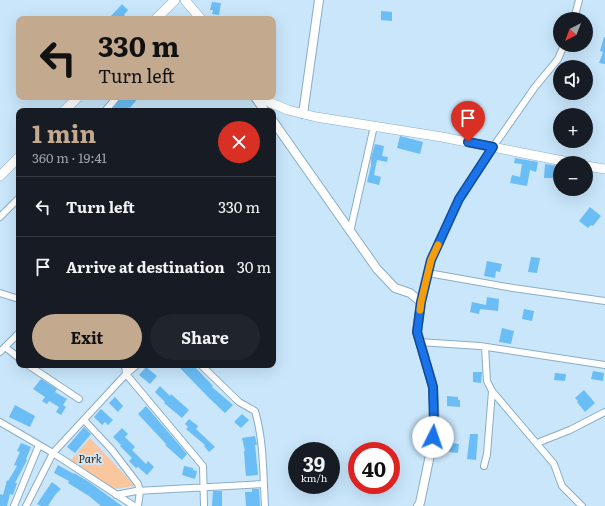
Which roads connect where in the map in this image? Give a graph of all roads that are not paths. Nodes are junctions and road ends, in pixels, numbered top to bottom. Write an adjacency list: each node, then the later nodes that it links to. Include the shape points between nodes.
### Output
1 (175, 0): 6 (main road)
2 (185, 0): 7 (main road)
3 (319, 0): 14 (street)
4 (579, 0): 5 (street)
5 (576, 12)
6 (159, 16)
7 (196, 16)
8 (561, 52): 17 (street)
9 (75, 100): 12 (main road)
10 (114, 100): 13 (street)
11 (266, 100): 14 (main road)
12 (67, 108)
13 (108, 108)
14 (303, 114): 16 (main road)
15 (276, 125): 25 (street)
16 (374, 126): 17 (main road); 25 (street)
17 (493, 147): 18 (main road); 26 (street, via 459,199 431,260)
18 (553, 159)
19 (16, 160): 22 (main road)
20 (593, 167): 21 (main road)
21 (605, 169)
22 (0, 176)
23 (16, 201): 24 (street)
24 (0, 217)
25 (350, 232): 30 (street, via 377,269 395,288 410,293)
26 (428, 273): 29 (street, via 513,288); 30 (street)
27 (0, 293): 28 (street)
28 (16, 298)
29 (605, 300)
30 (421, 302): 32 (street, via 417,332)
31 (16, 337): 33 (street)
32 (419, 342): 34 (street); 62 (street, via 433,387 434,424 431,450)
33 (5, 347): 35 (street); 36 (street)
34 (485, 347): 37 (street); 43 (street, via 487,381)
35 (0, 352)
36 (16, 356)
37 (605, 365)
38 (32, 368): 44 (street)
39 (125, 368): 42 (street)
40 (133, 368): 42 (street)
41 (204, 368): 52 (street, via 239,402 255,411 259,423)
42 (126, 374): 46 (street); 53 (street, via 203,466)
43 (492, 391): 48 (street); 51 (street)
44 (79, 399)
45 (605, 412): 48 (street)
46 (84, 420): 50 (street); 54 (street, via 112,450 138,484)
47 (0, 422): 49 (street)
48 (537, 443): 63 (street, via 554,464 562,486)
49 (39, 445): 50 (street); 56 (street)
50 (53, 453): 55 (street); 57 (street)
51 (484, 466)
52 (264, 484): 53 (street); 61 (street)
53 (203, 487): 54 (street); 60 (street)
54 (140, 491): 55 (street); 59 (street)
55 (116, 495): 58 (street)
56 (14, 506)
57 (26, 506)
58 (134, 506)
59 (138, 506)
60 (204, 506)
61 (265, 506)
62 (418, 506)
63 (582, 506)

